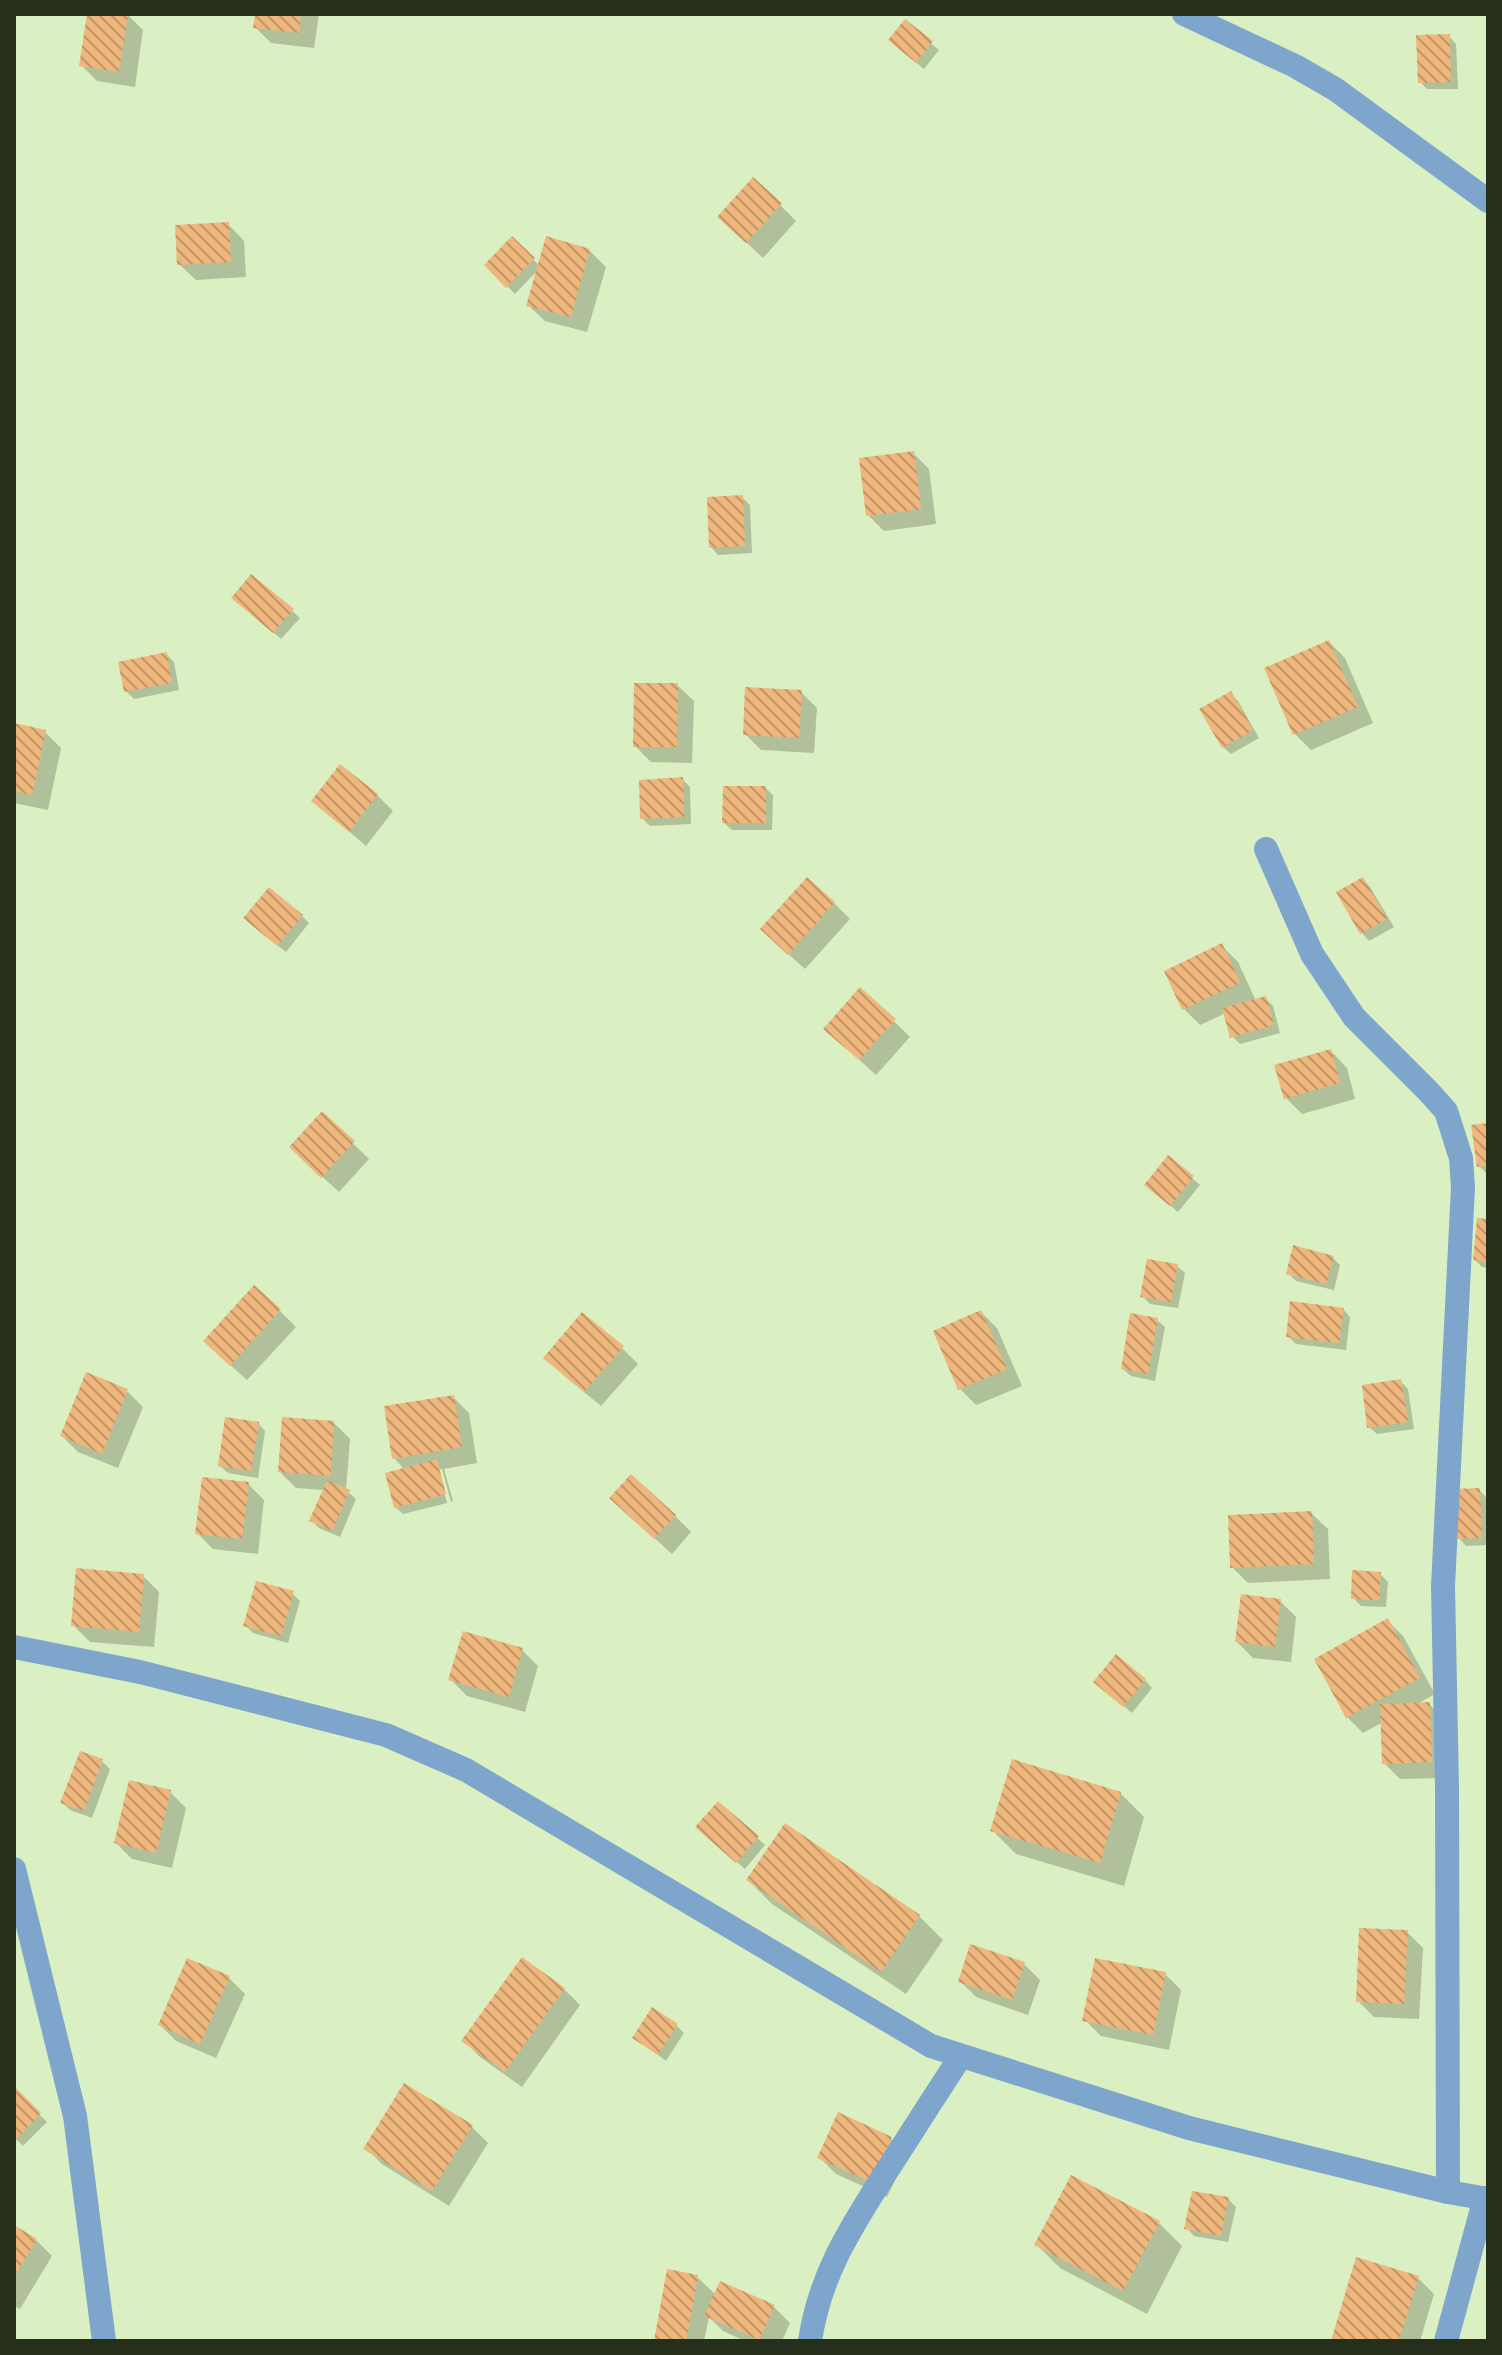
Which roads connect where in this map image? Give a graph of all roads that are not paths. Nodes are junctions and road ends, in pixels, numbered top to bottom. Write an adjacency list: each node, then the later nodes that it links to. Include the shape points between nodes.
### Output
1 (1184, 14): 2 (street, via 1335,89)
2 (1488, 201)
3 (1266, 849): 7 (street, via 1312,954 1354,1017 1446,1111 1461,1158 1443,1586)
4 (14, 1647): 6 (street, via 140,1672 386,1735 466,1770 931,2046)
5 (14, 1869): 9 (street, via 75,2116)
6 (961, 2056): 7 (street, via 1189,2128); 10 (street, via 846,2235 827,2273)
7 (1448, 2192): 8 (street)
8 (1487, 2199): 11 (street)
9 (104, 2341)
10 (810, 2341)
11 (1446, 2341)

